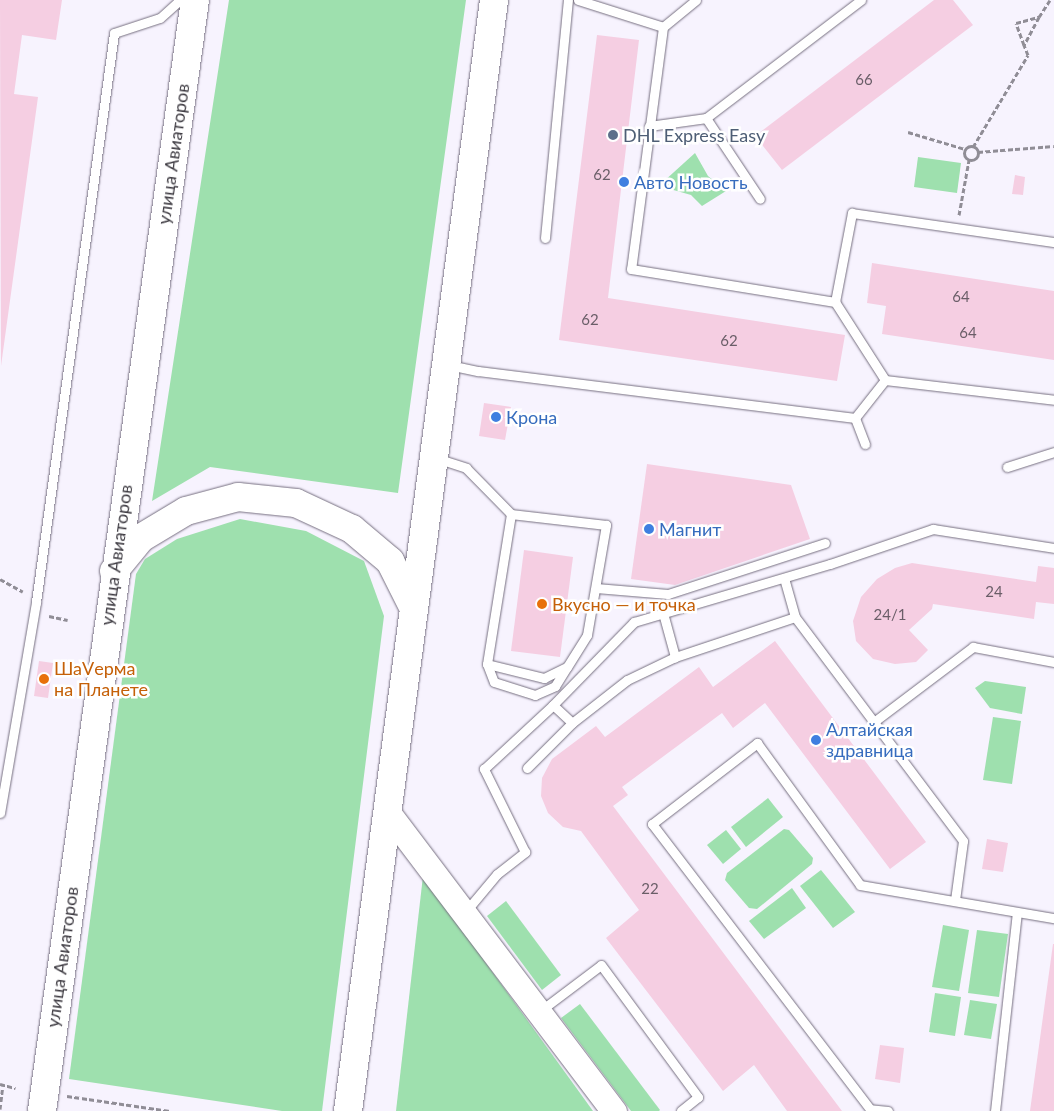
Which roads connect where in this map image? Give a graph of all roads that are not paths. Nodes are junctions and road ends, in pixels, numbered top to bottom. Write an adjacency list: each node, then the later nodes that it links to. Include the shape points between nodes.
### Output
1 (180, 0): 40 (lane, via 160,18 114,34 36,602)
2 (195, 0): 26 (main road, улица Авиаторов)
3 (494, 0): 15 (main road)
4 (568, 0): 12 (lane)
5 (578, 0): 8 (lane)
6 (696, 0): 8 (lane)
7 (861, 0): 9 (lane)
8 (663, 27): 10 (lane)
9 (706, 118): 10 (lane); 11 (lane)
10 (649, 126): 14 (lane, via 631,269)
11 (760, 199)
12 (545, 238)
13 (1054, 242): 14 (lane, via 852,213)
14 (836, 302): 16 (lane)
15 (444, 364): 18 (lane, via 478,372); 21 (main road)
16 (885, 380): 17 (lane); 18 (lane)
17 (1054, 400)
18 (855, 418): 19 (lane)
19 (866, 444)
20 (1054, 452): 22 (lane)
21 (433, 457): 23 (lane, via 466,468); 29 (main road)
22 (1007, 467)
23 (511, 514): 28 (lane, via 606,525); 34 (lane)
24 (825, 543): 28 (lane, via 668,594)
25 (1054, 548): 27 (lane, via 933,529)
26 (114, 571): 29 (main road, via 141,538 186,511 238,497 296,503 352,529 390,562); 47 (main road, улица Авиаторов)
27 (784, 578): 30 (lane); 31 (lane)
28 (596, 588): 35 (lane, via 587,635)
29 (413, 607): 41 (main road)
30 (663, 613): 32 (lane); 36 (lane, via 634,622)
31 (795, 617): 32 (lane); 37 (lane)
32 (675, 657): 38 (lane, via 627,680)
33 (1054, 662): 37 (lane, via 973,647)
34 (487, 664): 35 (lane, via 544,678); 35 (lane, via 494,682 535,695 556,686)
35 (567, 667)
36 (553, 705): 38 (lane); 43 (lane, via 484,769 525,852 497,874)
37 (875, 721): 42 (lane, via 963,841)
38 (572, 723): 39 (lane)
39 (526, 768)
40 (0, 813)
41 (389, 814): 43 (street); 49 (main road)
42 (955, 900): 44 (lane); 48 (lane, via 860,885 757,743 652,824)
43 (466, 911): 46 (street)
44 (1017, 912): 45 (lane); 53 (lane)
45 (1054, 918)
46 (540, 1012): 50 (street); 51 (lane, via 601,966 698,1097)
47 (49, 1103)
48 (870, 1110): 52 (lane)
49 (348, 1111)
50 (614, 1111)
51 (681, 1111)
52 (888, 1111)
53 (995, 1111)

